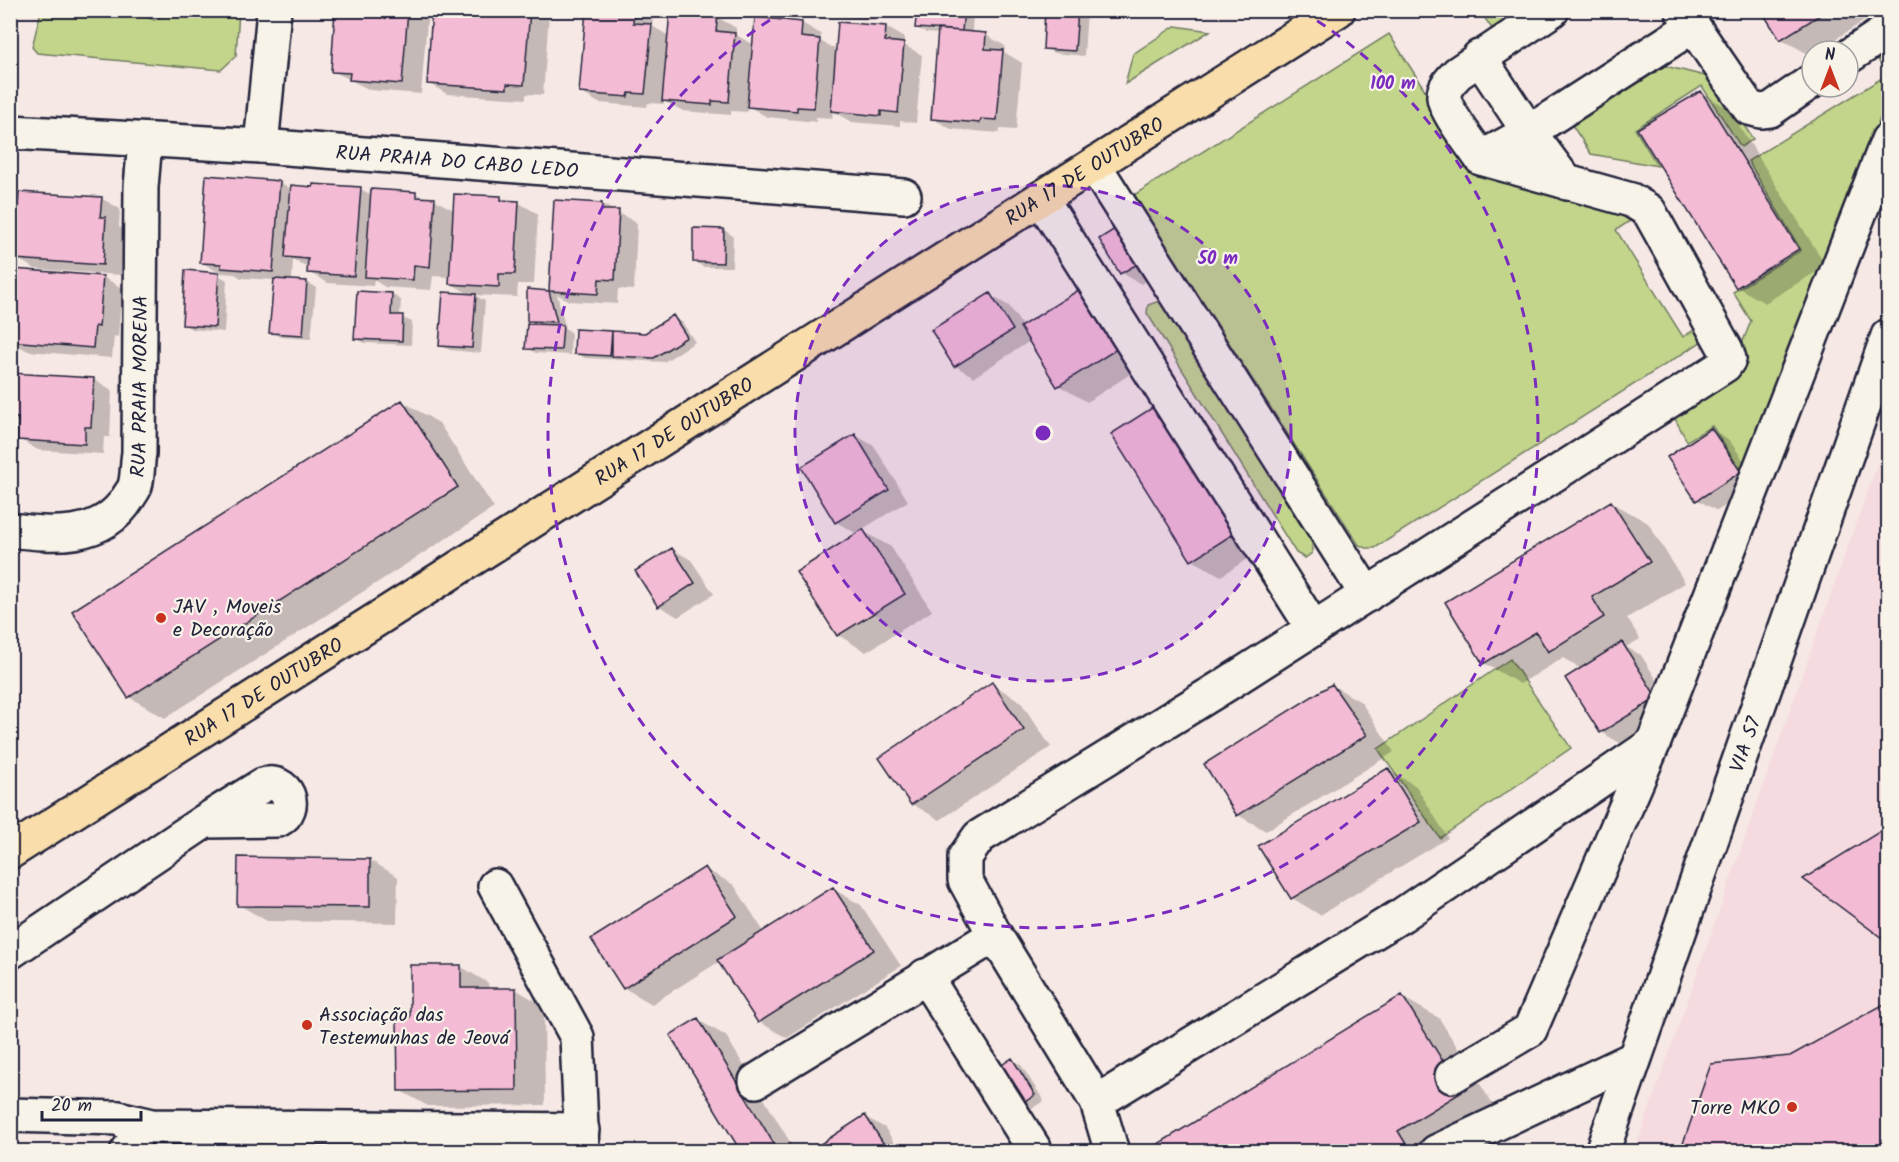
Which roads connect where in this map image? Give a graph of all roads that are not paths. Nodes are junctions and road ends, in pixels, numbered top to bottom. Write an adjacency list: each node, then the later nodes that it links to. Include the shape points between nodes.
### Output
1 (274, 10): 13 (street)
2 (1338, 10): 15 (main road, RUA 17 DE OUTUBRO)
3 (1552, 10): 7 (street)
4 (1688, 18): 8 (street, via 1749,108 1770,110); 10 (street)
5 (1888, 30): 6 (street)
6 (1860, 49)
7 (1479, 57): 10 (street); 14 (street, via 1448,84 1444,96)
8 (1800, 89)
9 (10, 132): 12 (street, RUA PRAIA DO CABO LEDO)
10 (1529, 132): 14 (street); 16 (street)
11 (1888, 140): 23 (street)
12 (145, 141): 13 (street, RUA PRAIA DO CABO LEDO); 20 (street, RUA PRAIA MORENA, via 141,187 139,453 135,486 122,508 102,525 78,532)
13 (261, 146): 17 (street, RUA PRAIA DO CABO LEDO)
14 (1481, 158): 16 (street)
15 (1094, 165): 18 (main road, RUA 17 DE OUTUBRO); 21 (street)
16 (1567, 183): 21 (street, via 1631,200 1649,211 1729,359)
17 (904, 196)
18 (1041, 198): 22 (street); 25 (main road, RUA 17 DE OUTUBRO)
19 (1888, 336): 30 (street, VIA S7)
20 (10, 530)
21 (1367, 595): 22 (street)
22 (1313, 628): 27 (street, via 979,837 965,857 965,880)
23 (1653, 744): 31 (street, via 1530,1030); 33 (street, via 1402,915)
24 (205, 821): 28 (street)
25 (10, 852)
26 (495, 886): 38 (street, via 577,1037)
27 (995, 934): 29 (street); 33 (street)
28 (10, 952)
29 (925, 976): 32 (street); 41 (street)
30 (1633, 1059): 40 (street, VIA S7); 43 (street)
31 (1452, 1076)
32 (756, 1081)
33 (1097, 1102): 42 (street)
34 (12, 1115): 39 (street, via 118,1118)
35 (286, 1139): 36 (street); 39 (street)
36 (328, 1140): 37 (street)
37 (456, 1140): 38 (street)
38 (582, 1141)
39 (137, 1142)
40 (1605, 1143): 44 (street)
41 (1036, 1152)
42 (1112, 1152)
43 (1436, 1152)
44 (1575, 1152)

